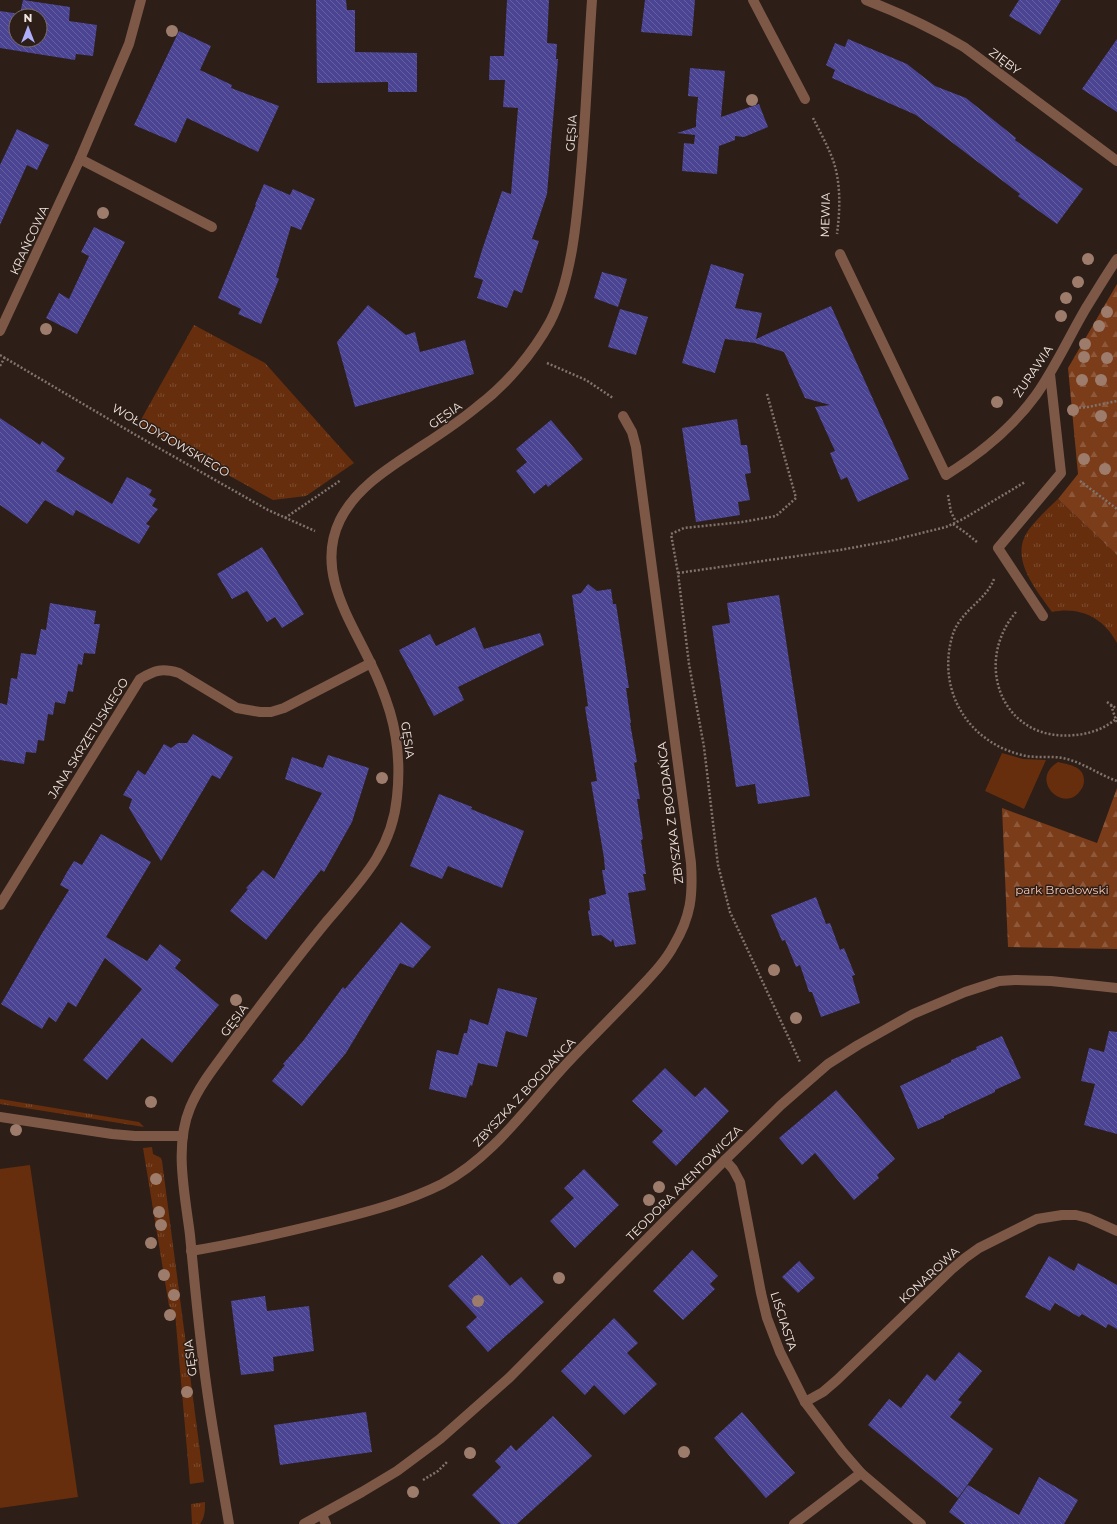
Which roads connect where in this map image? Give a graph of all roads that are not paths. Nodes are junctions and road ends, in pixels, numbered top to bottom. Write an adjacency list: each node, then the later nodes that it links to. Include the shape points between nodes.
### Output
1 (141, 0): 6 (street, KRAŃCOWA, via 129,44)
2 (592, 0): 15 (street, GĘSIA, via 577,221 566,274 550,320 528,355 486,401 371,482 351,503 340,520 333,539 332,567 335,585 343,609)
3 (753, 0): 5 (street)
4 (866, 0): 7 (street, ZIĘBY, via 903,14 964,47)
5 (805, 99)
6 (80, 159): 8 (street); 11 (street, KRAŃCOWA)
7 (1117, 161)
8 (212, 228)
9 (840, 254): 12 (street, ŻURAWIA, via 946,475 991,443 1035,396)
10 (1117, 260): 12 (street, ŻURAWIA, via 1087,307)
11 (1, 326)
12 (1050, 374): 14 (street, via 1061,473 998,548)
13 (623, 416): 22 (street, ZBYSZKA Z BOGDAŃCA, via 632,432 636,447 691,863 690,910 674,946 649,978 495,1144 457,1176 424,1192 374,1210 282,1233)
14 (1043, 616)
15 (371, 663): 16 (street, JANA SKRZETUSKIEGO, via 284,708 271,712 238,708 179,673 169,670 150,673 140,679); 19 (street, GĘSIA, via 391,715 397,749 397,799 389,834 368,874 327,921 253,1015 209,1076 190,1107)
16 (0, 905)
17 (1117, 988): 20 (street, TEODORA AXENTOWICZA, via 1015,980 985,985 946,1000 891,1026 828,1064 781,1105)
18 (0, 1117): 19 (street, via 119,1135)
19 (183, 1136): 22 (street, GĘSIA, via 182,1158)
20 (725, 1160): 23 (street, LIŚCIASTA, via 740,1182 767,1318 780,1352); 25 (street, TEODORA AXENTOWICZA, via 509,1378 440,1439)
21 (1117, 1231): 23 (street, KONAROWA, via 1076,1215 1056,1216 1037,1219 979,1248 952,1269 837,1380)
22 (191, 1251): 26 (street, GĘSIA, via 208,1395)
23 (805, 1402): 24 (street, LIŚCIASTA)
24 (861, 1473): 28 (street); 29 (street, LIŚCIASTA)
25 (324, 1520): 27 (street, TEODORA AXENTOWICZA)
26 (229, 1524)
27 (304, 1524)
28 (794, 1524)
29 (921, 1524)

